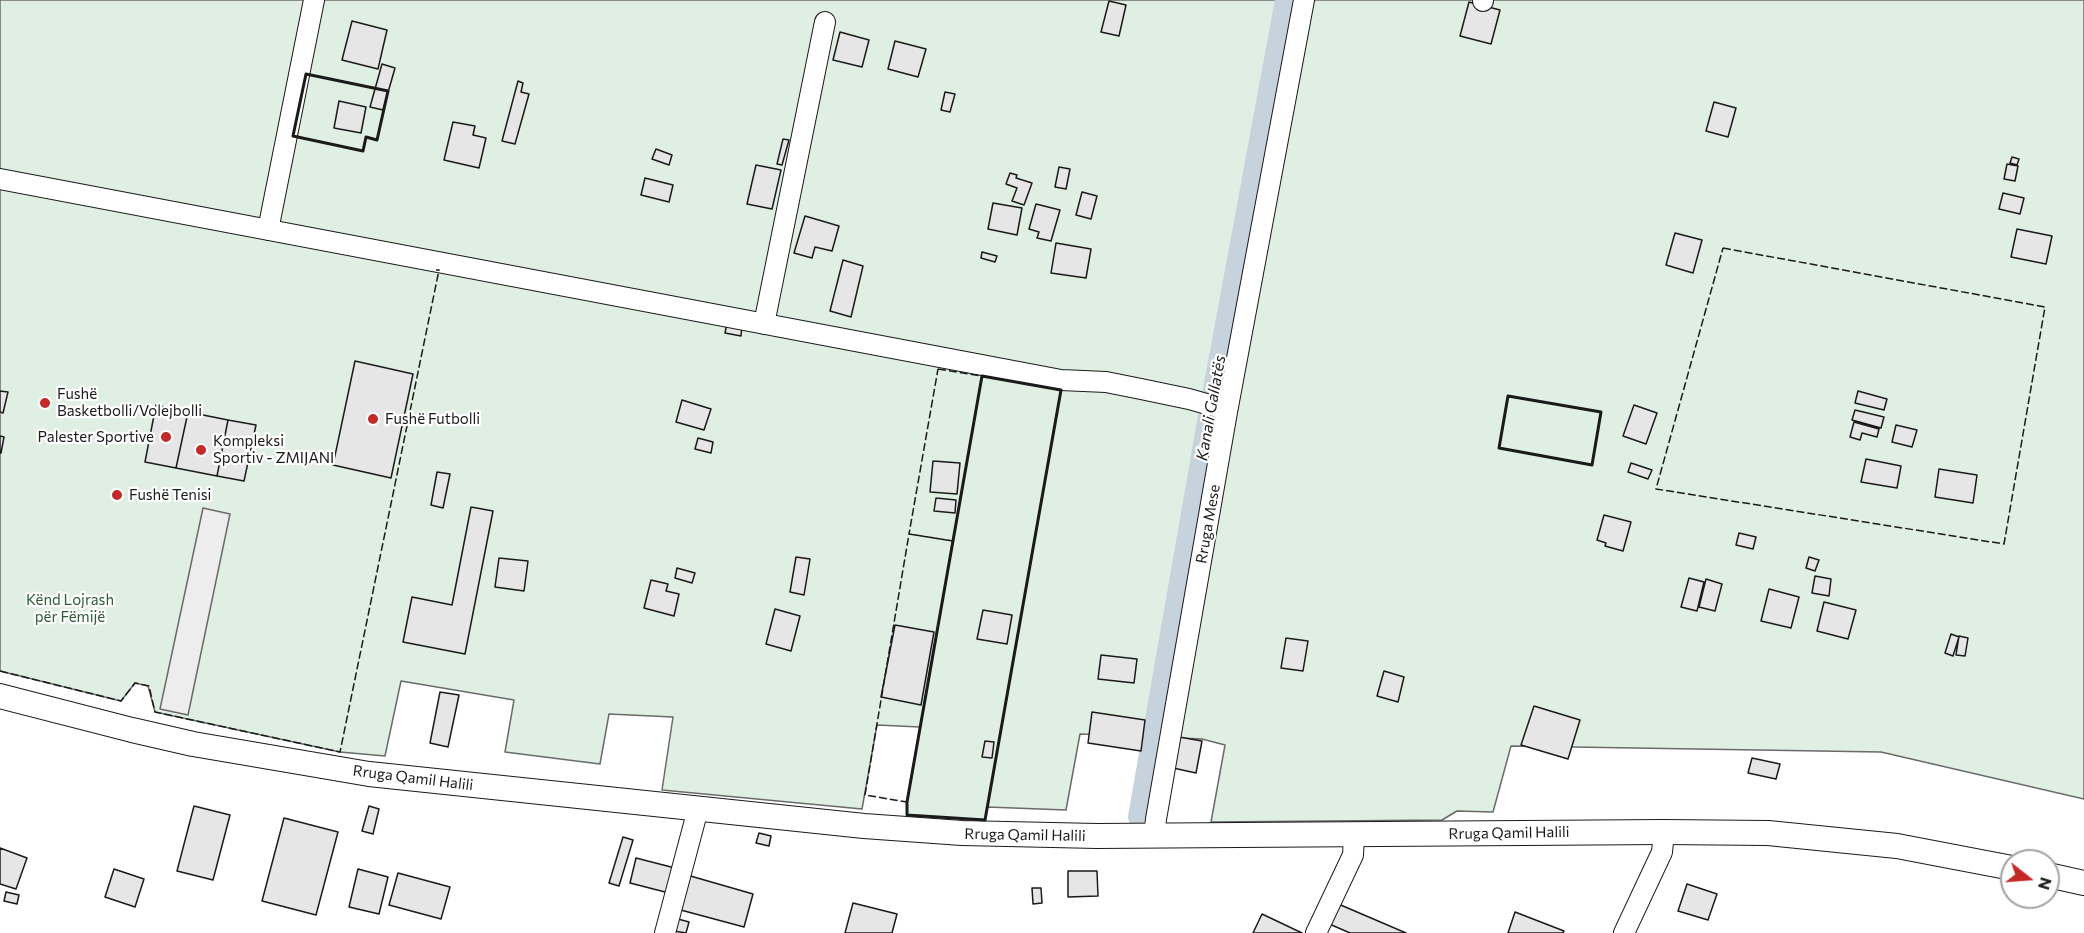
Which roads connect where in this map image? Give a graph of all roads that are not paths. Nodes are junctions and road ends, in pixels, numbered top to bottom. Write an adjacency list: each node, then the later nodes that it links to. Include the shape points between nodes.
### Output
1 (314, 0): 5 (street)
2 (1304, 0): 7 (street, Rruga Mese)
3 (825, 22): 6 (street)
4 (0, 179): 5 (street)
5 (268, 230): 6 (street)
6 (764, 324): 7 (street, via 1061,380 1106,382)
7 (1222, 409): 12 (street, Rruga Mese)
8 (0, 696): 9 (main road, Rruga Qamil Halili, via 254,756 369,774)
9 (698, 809): 12 (main road, Rruga Qamil Halili, via 962,833); 16 (street)
10 (1664, 832): 11 (main road, Rruga Qamil Halili); 13 (main road, Rruga Qamil Halili, via 1809,836 1897,846); 18 (street, via 1662,852)
11 (1354, 835): 12 (main road, Rruga Qamil Halili); 17 (street, via 1353,855)
12 (1154, 836)
13 (2000, 866)
14 (2060, 878): 15 (main road)
15 (2084, 883)
16 (665, 933)
17 (1316, 933)
18 (1624, 933)

